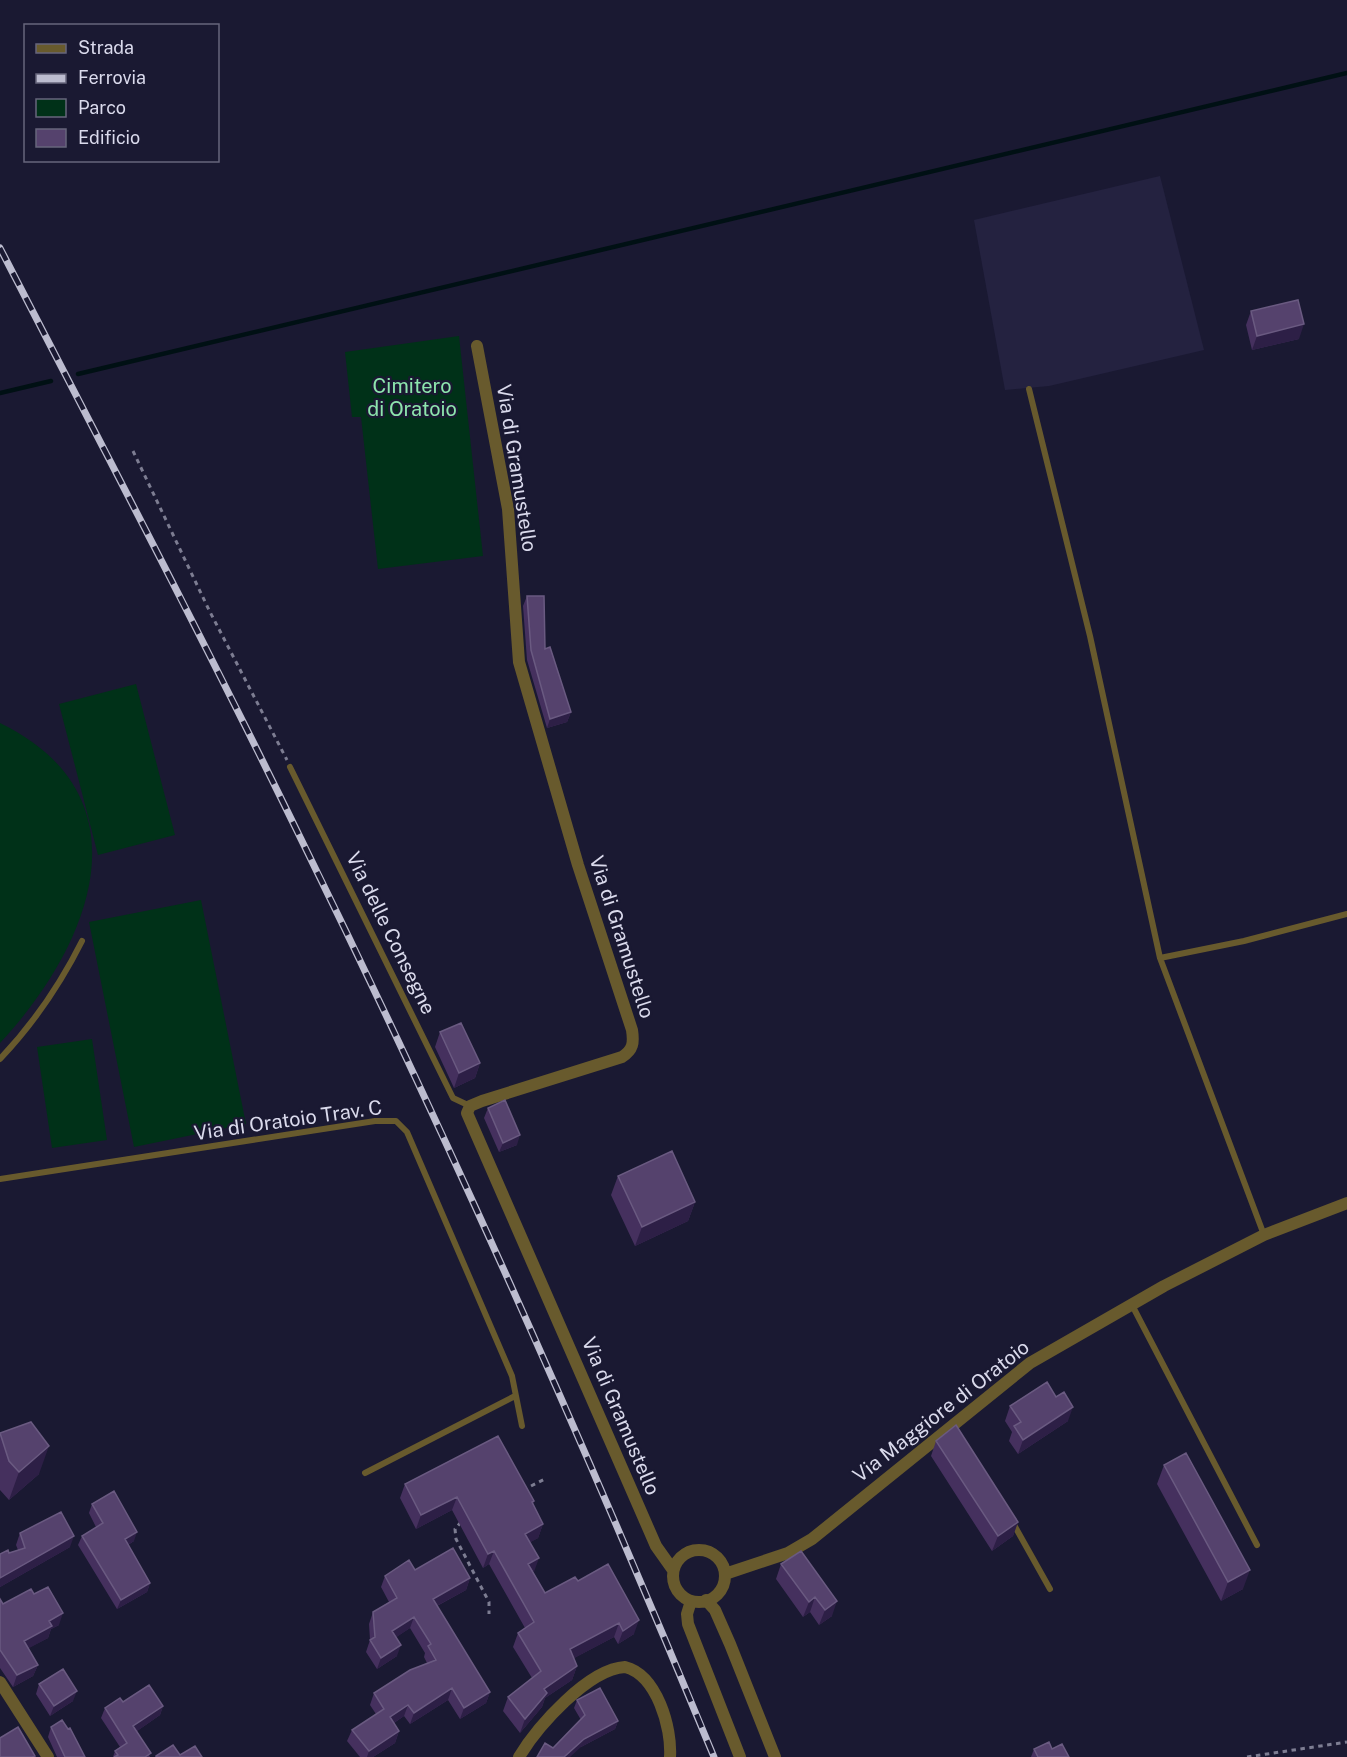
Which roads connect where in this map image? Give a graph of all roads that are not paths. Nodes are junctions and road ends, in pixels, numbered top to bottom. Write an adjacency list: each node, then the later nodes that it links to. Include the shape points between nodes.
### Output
1 (477, 346): 8 (street, Via di Gramustello, via 508,509 519,662 633,1043 622,1057)
2 (1029, 389): 6 (lane, via 1090,636)
3 (290, 767): 8 (lane, Via delle Consegne, via 453,1098)
4 (1347, 914): 6 (lane)
5 (82, 941): 7 (lane, via 56,990)
6 (1160, 958): 11 (lane)
7 (0, 1059)
8 (470, 1106): 18 (street, Via di Gramustello, via 468,1113 513,1221 656,1546)
9 (0, 1179): 13 (lane, Via di Oratoio Trav. C, via 375,1121 396,1121 407,1132 512,1376)
10 (1347, 1203): 11 (street, Via Maggiore di Oratoio)
11 (1264, 1235): 12 (street, Via Maggiore di Oratoio)
12 (1131, 1304): 17 (lane); 19 (street, Via Maggiore di Oratoio, via 1030,1363 955,1430 799,1547)
13 (515, 1396): 14 (lane, Via di Oratoio Trav. C); 15 (lane)
14 (522, 1426)
15 (365, 1473)
16 (1006, 1512): 20 (lane)
17 (1257, 1545)
18 (673, 1570): 19 (street, via 681,1556 705,1550 718,1559); 22 (street, via 674,1585)
19 (725, 1574): 21 (street, via 722,1588)
20 (1050, 1589)
21 (706, 1600): 22 (street); 28 (street, via 730,1644)
22 (691, 1601): 27 (street, via 688,1624)
23 (0, 1682): 24 (street)
24 (48, 1757)
25 (519, 1757): 26 (street, via 562,1703 608,1672 625,1667 641,1675 655,1696 668,1727)
26 (670, 1757)
27 (740, 1757)
28 (775, 1757)

